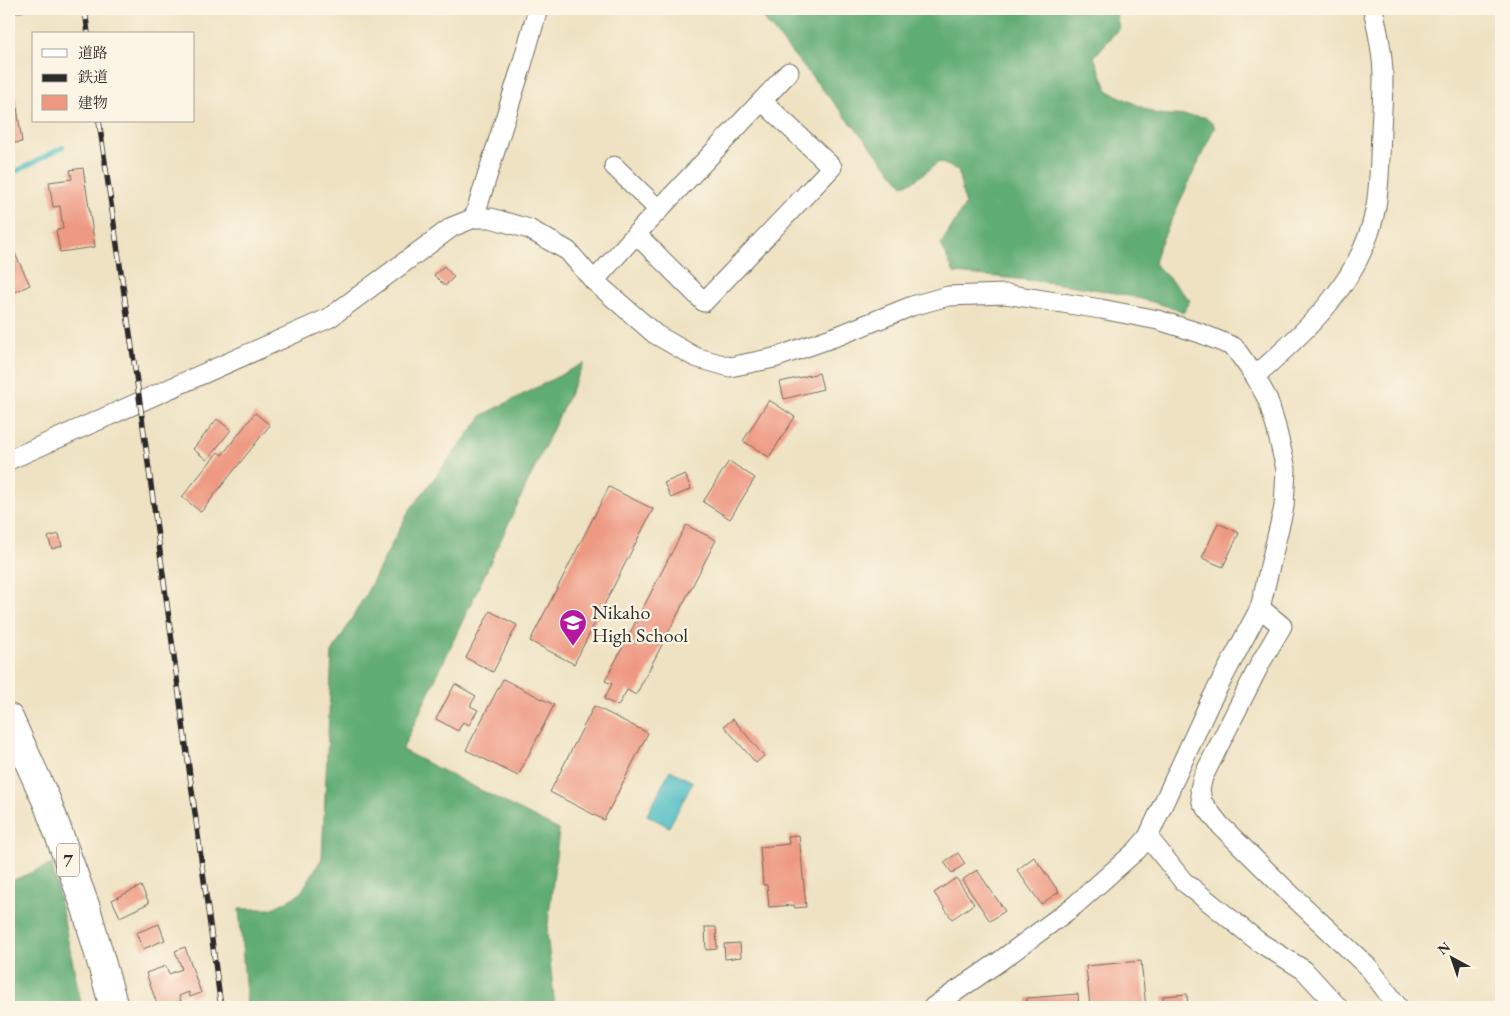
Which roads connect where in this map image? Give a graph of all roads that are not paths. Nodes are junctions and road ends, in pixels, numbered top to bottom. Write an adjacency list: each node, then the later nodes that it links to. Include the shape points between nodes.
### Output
1 (538, 9): 7 (street)
2 (1374, 9): 10 (street, via 1383,76 1376,206 1366,242 1347,281 1327,308)
3 (789, 72): 4 (street)
4 (762, 101): 6 (street); 8 (street, via 832,167 704,302)
5 (614, 166): 6 (street)
6 (659, 210): 8 (street)
7 (474, 218): 9 (street, via 491,218 529,229 568,251); 11 (street, via 452,226 328,318)
8 (636, 234): 9 (street)
9 (594, 281): 10 (street, via 655,334 695,356 730,367 774,358 912,306 948,296 1005,294 1149,318 1200,332 1234,347)
10 (1255, 376): 12 (street, via 1268,400 1286,469 1284,507)
11 (9, 460)
12 (1260, 608): 14 (street, via 1209,704); 18 (street, via 1282,626 1203,777 1200,789 1202,802 1220,825 1370,969)
13 (9, 718): 15 (highway, 7, via 47,802 86,908)
14 (1148, 837): 16 (street, via 1074,906); 17 (street, via 1183,881 1259,942 1304,970)
15 (114, 1007)
16 (933, 1007)
17 (1338, 1007)
18 (1398, 1007)

